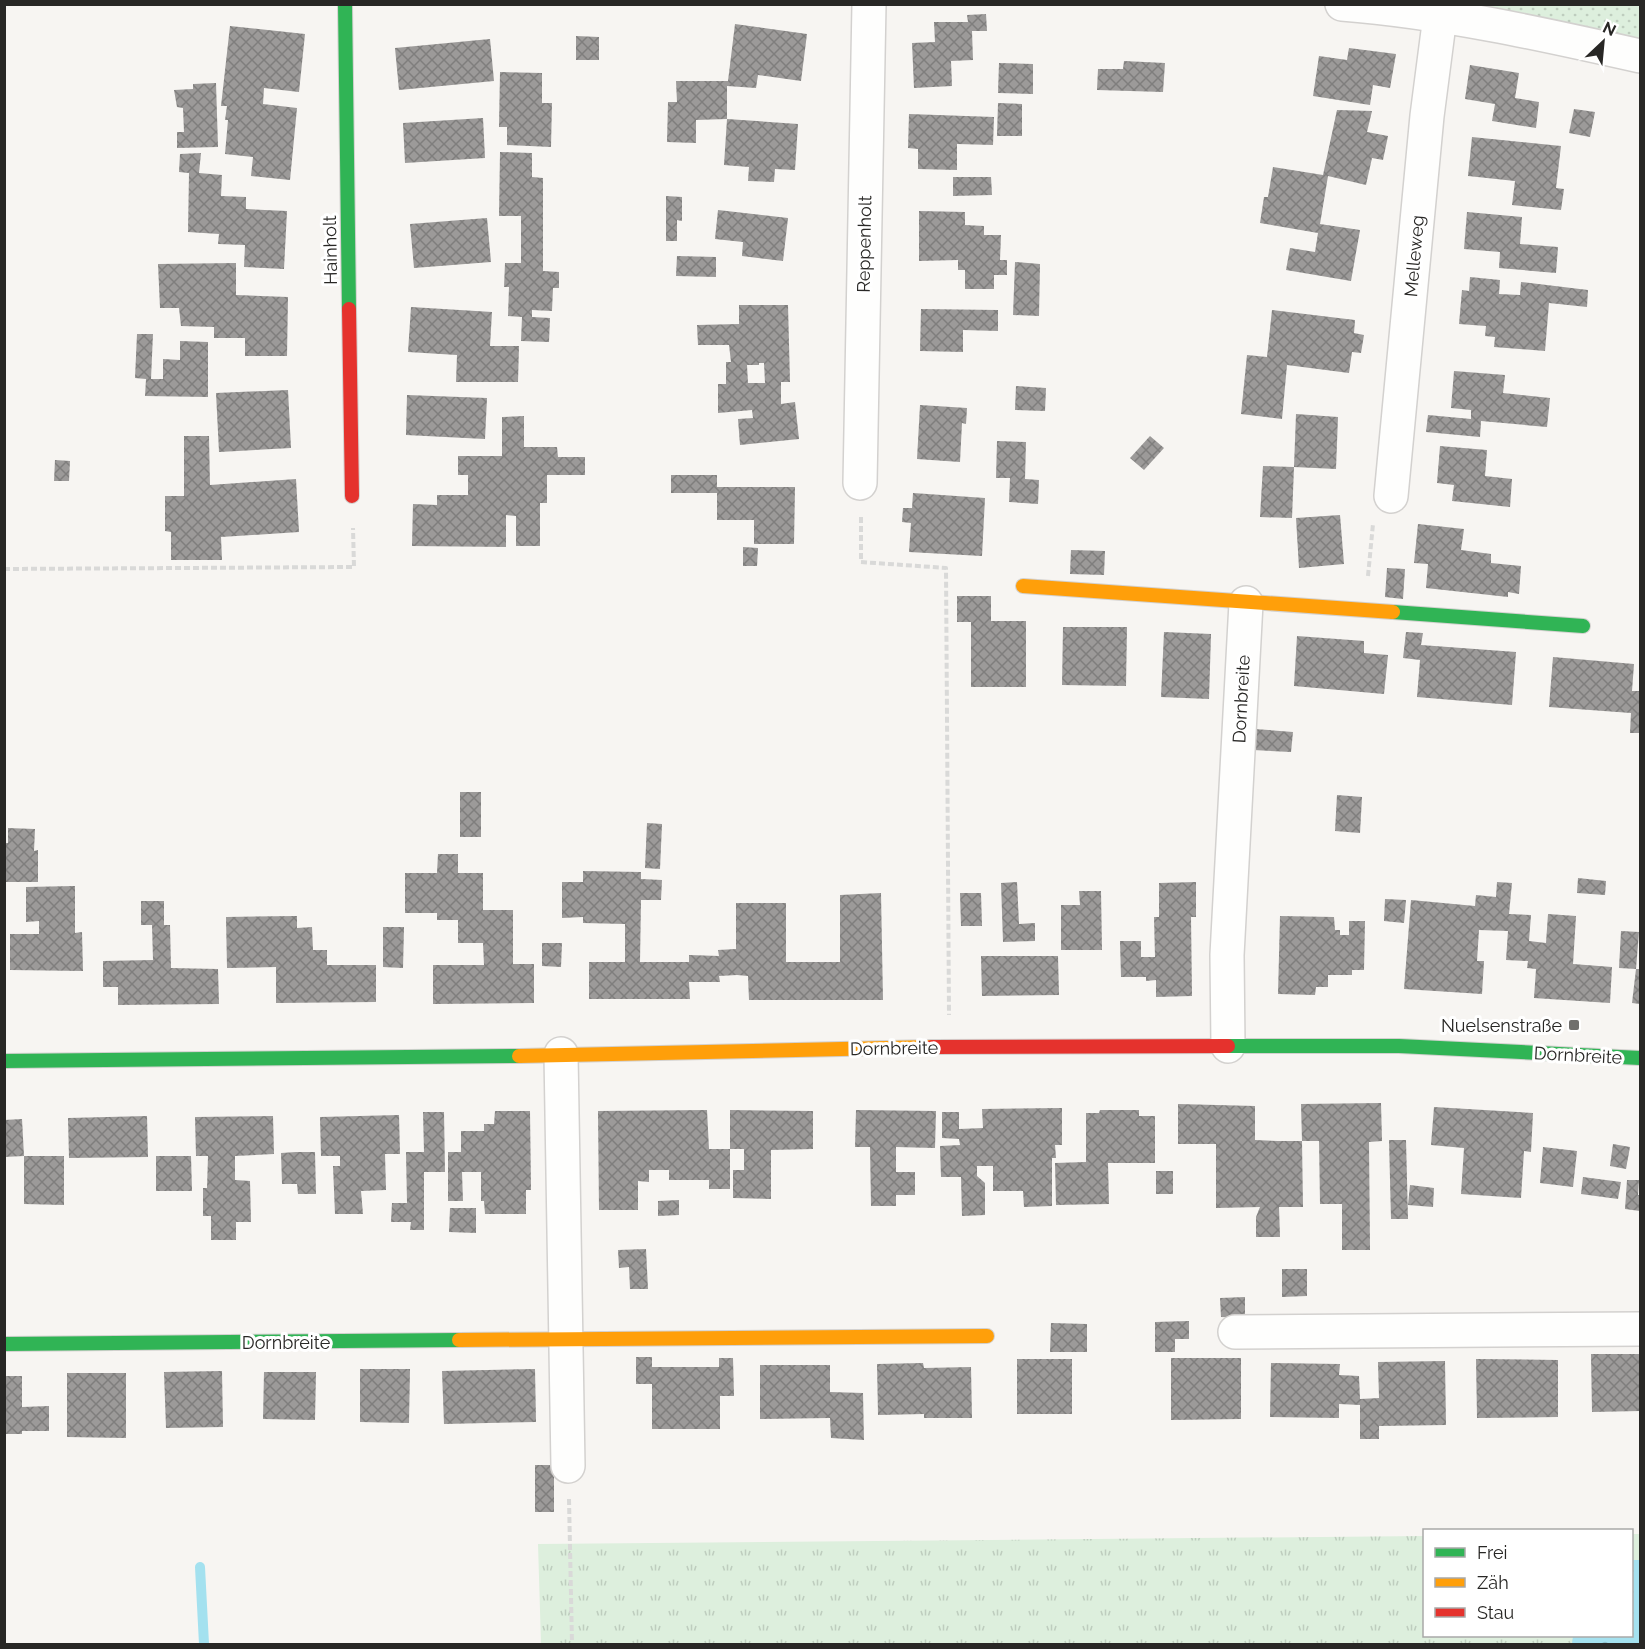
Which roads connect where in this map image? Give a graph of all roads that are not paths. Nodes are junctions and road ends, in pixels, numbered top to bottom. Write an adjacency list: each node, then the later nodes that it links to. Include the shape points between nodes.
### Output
1 (345, 4): 7 (street, Hainholt)
2 (869, 4): 6 (street, Reppenholt)
3 (1342, 4): 4 (street)
4 (1440, 16): 5 (street); 8 (street, Melleweg)
5 (1641, 56)
6 (860, 483)
7 (352, 496)
8 (1391, 496)
9 (1023, 586): 10 (street)
10 (1246, 603): 11 (street); 12 (street, Dornbreite, via 1227,955)
11 (1583, 626)
12 (1228, 1046): 13 (street, Dornbreite); 14 (street, Dornbreite, via 1399,1046)
13 (561, 1054): 15 (street, Dornbreite); 19 (street)
14 (1641, 1058)
15 (4, 1061)
16 (1641, 1329): 17 (street)
17 (1235, 1332)
18 (987, 1336): 19 (street, Dornbreite)
19 (567, 1340): 20 (street, Dornbreite); 21 (street)
20 (4, 1344)
21 (568, 1466)

